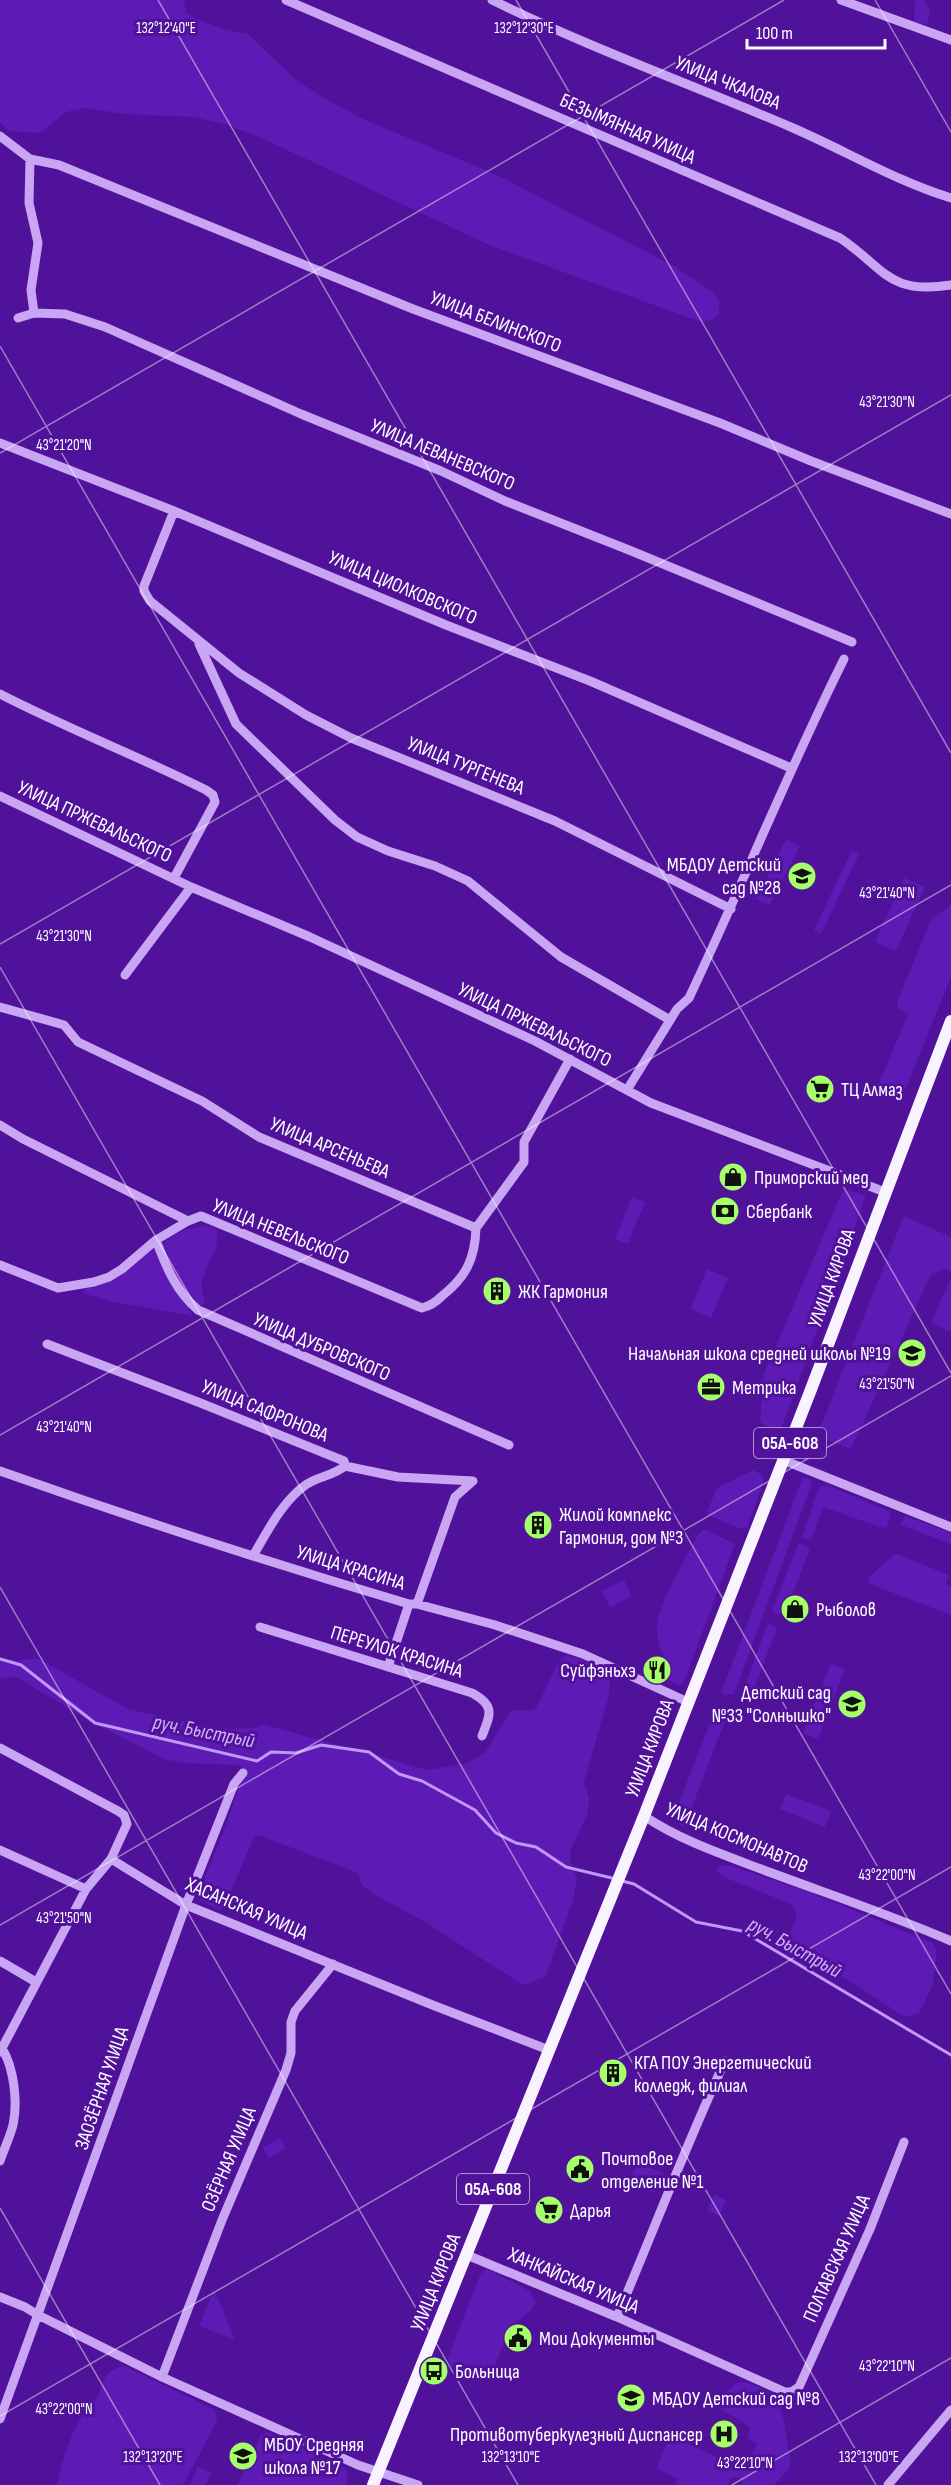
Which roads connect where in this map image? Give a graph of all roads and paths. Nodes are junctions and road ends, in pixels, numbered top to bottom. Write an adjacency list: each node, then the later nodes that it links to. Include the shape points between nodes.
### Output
1 (286, 0): 8 (street, БЕЗЫМЯННАЯ УЛИЦА, via 840,238 894,282 921,288)
2 (841, 0): 4 (street)
3 (497, 1): 7 (street, УЛИЦА ЧКАЛОВА, via 605,51 793,128 925,190)
4 (951, 40)
5 (0, 136): 6 (street)
6 (30, 159): 9 (street, via 29,203 38,243 31,290); 13 (street, УЛИЦА БЕЛИНСКОГО, via 59,165 413,309)
7 (951, 198)
8 (951, 285)
9 (34, 313): 10 (street, УЛИЦА ЛЕВАНЕВСКОГО); 15 (street, УЛИЦА ЛЕВАНЕВСКОГО, via 65,314 105,327 505,501)
10 (18, 318)
11 (0, 443): 12 (street, УЛИЦА ЦИОЛКОВСКОГО)
12 (174, 511): 14 (street, УЛИЦА ТУРГЕНЕВА, via 144,591 150,601); 18 (street, УЛИЦА ЦИОЛКОВСКОГО, via 590,681)
13 (951, 514)
14 (197, 639): 22 (street, УЛИЦА ТУРГЕНЕВА, via 263,690 351,738 555,821); 25 (street, via 236,724 335,820 357,837 468,881 561,957)
15 (852, 642)
16 (844, 659): 18 (street)
17 (0, 694): 20 (street, УЛИЦА ПРЖЕВАЛЬСКОГО, via 46,718 156,764 213,795 215,802)
18 (791, 768): 22 (street)
19 (0, 796): 20 (street, УЛИЦА ПРЖЕВАЛЬСКОГО)
20 (174, 878): 21 (street, УЛИЦА ПРЖЕВАЛЬСКОГО)
21 (191, 887): 23 (street); 27 (street, УЛИЦА ПРЖЕВАЛЬСКОГО, via 310,937)
22 (731, 909): 25 (street, via 689,998)
23 (125, 975)
24 (0, 1007): 32 (street, УЛИЦА АРСЕНЬЕВА, via 64,1025 78,1042 202,1101 259,1137)
25 (670, 1020): 28 (street)
26 (951, 1021): 30 (main road, УЛИЦА КИРОВА / 05А-608)
27 (570, 1059): 28 (street, УЛИЦА ПРЖЕВАЛЬСКОГО); 32 (street, via 524,1142 524,1162)
28 (627, 1090): 30 (street, УЛИЦА ПРЖЕВАЛЬСКОГО, via 677,1114)
29 (0, 1125): 31 (street, УЛИЦА НЕВЕЛЬСКОГО)
30 (885, 1192): 37 (main road, УЛИЦА КИРОВА / 05А-608)
31 (188, 1221): 32 (street, УЛИЦА НЕВЕЛЬСКОГО, via 201,1216 422,1308 441,1298 465,1275 473,1255); 33 (street)
32 (476, 1228)
33 (156, 1240): 34 (street, via 109,1277 58,1288); 36 (street, УЛИЦА ДУБРОВСКОГО, via 184,1298 198,1310)
34 (0, 1265)
35 (46, 1344): 38 (street, УЛИЦА САФРОНОВА, via 344,1461)
36 (509, 1445)
37 (783, 1460): 40 (street); 45 (main road, УЛИЦА КИРОВА / 05А-608)
38 (345, 1466): 41 (street, via 333,1475 309,1482 299,1491); 42 (street, УЛИЦА САФРОНОВА, via 398,1477 473,1481 456,1497)
39 (0, 1471): 41 (street, УЛИЦА КРАСИНА)
40 (951, 1527)
41 (253, 1556): 42 (street, УЛИЦА КРАСИНА)
42 (413, 1604): 44 (street); 45 (street, УЛИЦА КРАСИНА, via 583,1654)
43 (260, 1627): 44 (street, ПЕРЕУЛОК КРАСИНА)
44 (388, 1667): 46 (street, ПЕРЕУЛОК КРАСИНА, via 483,1699 490,1715)
45 (688, 1702): 49 (main road, УЛИЦА КИРОВА / 05А-608)
46 (482, 1736)
47 (0, 1748): 51 (street, via 124,1815 127,1824)
48 (243, 1773): 53 (street, ЗАОЗЁРНАЯ УЛИЦА, via 234,1784)
49 (644, 1816): 54 (street, УЛИЦА КОСМОНАВТОВ, via 663,1829 722,1854); 59 (main road, УЛИЦА КИРОВА / 05А-608)
50 (0, 1850): 52 (street)
51 (111, 1859): 52 (street); 53 (street, ХАСАНСКАЯ УЛИЦА)
52 (86, 1889): 57 (street)
53 (186, 1905): 56 (street, ХАСАНСКАЯ УЛИЦА); 65 (street, ЗАОЗЁРНАЯ УЛИЦА)
54 (951, 1941)
55 (0, 1961): 57 (street)
56 (333, 1964): 59 (street, ХАСАНСКАЯ УЛИЦА); 67 (street, ОЗЁРНАЯ УЛИЦА, via 294,2011 286,2070)
57 (36, 1982): 58 (street)
58 (1, 2050): 62 (street, via 13,2074 14,2119)
59 (549, 2050): 63 (main road, УЛИЦА КИРОВА / 05А-608)
60 (725, 2061): 66 (street)
61 (904, 2142): 68 (street, ПОЛТАВСКАЯ УЛИЦА, via 870,2229)
62 (0, 2161)
63 (467, 2255): 66 (street, ХАНКАЙСКАЯ УЛИЦА); 71 (main road, УЛИЦА КИРОВА / 05А-608)
64 (0, 2297): 65 (street)
65 (38, 2315): 67 (street); 70 (street, ЗАОЗЁРНАЯ УЛИЦА)
66 (617, 2317): 68 (street, ХАНКАЙСКАЯ УЛИЦА, via 785,2392)
67 (162, 2376): 71 (street, via 358,2465)
68 (799, 2387)
69 (951, 2410): 74 (street)
70 (0, 2419)
71 (379, 2470): 72 (main road, УЛИЦА КИРОВА / 05А-608); 73 (street)
72 (373, 2485)
73 (418, 2485)
74 (888, 2485)

